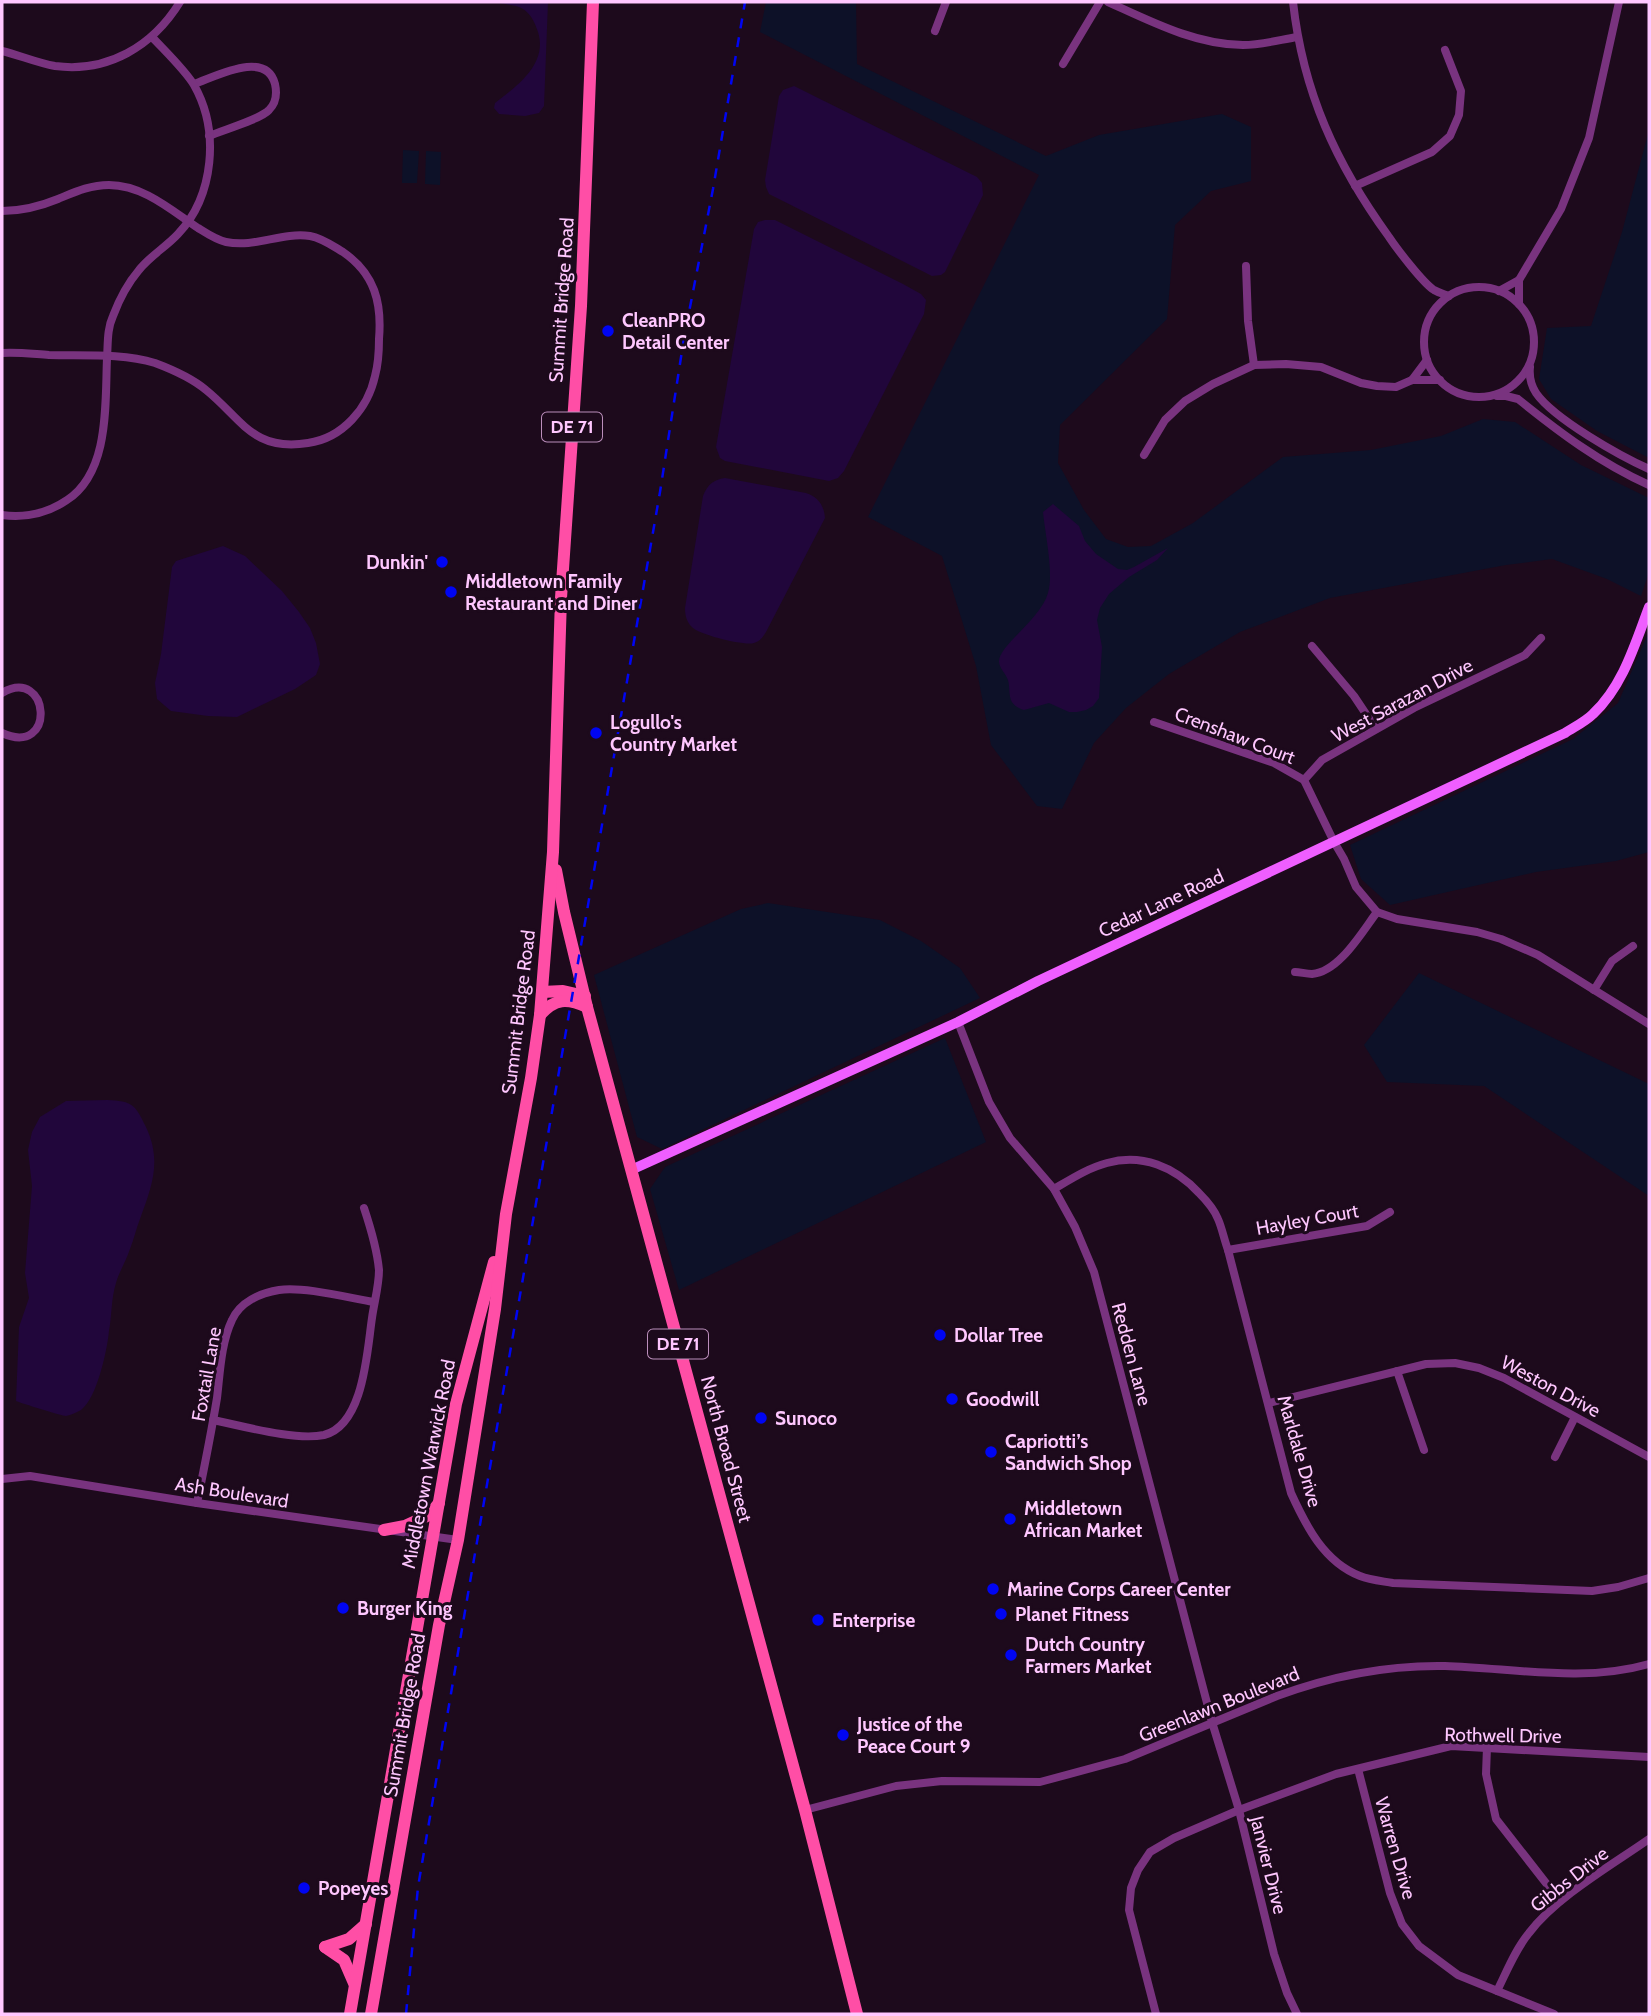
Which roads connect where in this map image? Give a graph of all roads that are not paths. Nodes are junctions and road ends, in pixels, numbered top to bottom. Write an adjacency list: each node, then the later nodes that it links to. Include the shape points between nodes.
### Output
1 (180, 2): 9 (street)
2 (593, 2): 47 (main road, Summit Bridge Road / DE 71, via 581,306 561,598)
3 (946, 2): 8 (street)
4 (1100, 2): 13 (street)
5 (1108, 2): 10 (street, via 1207,41 1243,45)
6 (1293, 2): 10 (street)
7 (1619, 2): 20 (street, via 1589,138 1561,209)
8 (935, 31)
9 (152, 37): 12 (street, via 110,60 73,67); 14 (street)
10 (1297, 37): 16 (street, via 1329,139)
11 (1445, 50): 16 (street, via 1461,91 1459,115 1450,136 1432,152)
12 (2, 51)
13 (1063, 64)
14 (194, 84): 15 (street); 15 (street, via 251,66 265,70 274,81 276,97 268,112)
15 (209, 136): 18 (street, via 207,182)
16 (1355, 186): 21 (street, via 1398,249)
17 (2, 211): 18 (street, via 112,185 144,193)
18 (188, 221): 27 (street, via 129,284 112,318); 27 (street, via 225,242 311,236 356,263 376,291 381,315 369,398 354,420 331,435 286,445 246,429 205,389 178,374 154,363)
19 (1247, 265): 30 (street)
20 (1519, 280): 22 (street); 24 (street)
21 (1433, 289): 23 (street); 25 (street)
22 (1499, 291): 23 (street, via 1474,288); 24 (street)
23 (1449, 296): 25 (street)
24 (1519, 304): 29 (street, via 1532,328)
25 (1434, 311): 28 (street, via 1425,334)
26 (2, 353): 27 (street)
27 (107, 356): 37 (street, via 103,436 93,469 72,497 56,508)
28 (1427, 360): 31 (street); 32 (street)
29 (1530, 363): 33 (street, via 1515,383); 35 (street, via 1537,395 1554,411)
30 (1254, 365): 31 (street, via 1321,367 1377,386 1396,387); 34 (street, via 1185,401 1165,420)
31 (1412, 380): 32 (street)
32 (1440, 380): 33 (street, via 1460,394)
33 (1491, 396): 36 (street, via 1517,400 1586,451)
34 (1144, 455)
35 (1649, 469)
36 (1649, 485)
37 (2, 515)
38 (1649, 607): 46 (street, Cedar Lane Road, via 1626,668 1593,714 1565,733)
39 (1541, 638): 43 (street, West Sarazan Drive, via 1525,655)
40 (1312, 646): 43 (street)
41 (2, 693): 44 (street, via 25,690 37,698 42,711 39,725 30,734 12,738)
42 (1154, 722): 45 (street, Crenshaw Court, via 1274,763)
43 (1376, 729): 45 (street, West Sarazan Drive, via 1322,760)
44 (2, 733)
45 (1304, 780): 46 (street)
46 (1334, 842): 48 (street, via 1356,887); 55 (street, Cedar Lane Road)
47 (553, 852): 52 (main road, Summit Bridge Road); 53 (main road, North Broad Street / DE 71)
48 (1377, 912): 50 (street, via 1332,966 1314,974); 51 (street, via 1501,939 1538,955)
49 (1633, 946): 51 (street, via 1612,961)
50 (1295, 972)
51 (1594, 990): 56 (street)
52 (542, 992): 53 (main road, via 563,991); 54 (main road, Summit Bridge Road)
53 (586, 1001): 54 (main road, via 560,1001); 57 (main road, North Broad Street / DE 71)
54 (540, 1015): 61 (main road, Summit Bridge Road)
55 (958, 1022): 57 (street, Cedar Lane Road); 58 (street, Redden Lane, via 989,1102 1010,1138)
56 (1649, 1024)
57 (631, 1170): 83 (main road, North Broad Street / DE 71)
58 (1054, 1189): 62 (street, Marldale Drive, via 1110,1162 1137,1160 1166,1167 1206,1200 1218,1217); 79 (street, Redden Lane, via 1094,1272)
59 (364, 1208): 63 (street, via 379,1274)
60 (1390, 1212): 62 (street, Hayley Court, via 1367,1226)
61 (506, 1214): 72 (main road, Middletown Warwick Road, via 456,1404); 76 (main road, Summit Bridge Road)
62 (1228, 1250): 65 (street, Marldale Drive)
63 (374, 1302): 67 (street, Foxtail Lane, via 281,1289 252,1298 232,1320); 67 (street, via 362,1386 339,1428 299,1436)
64 (1397, 1371): 65 (street, Weston Drive); 66 (street, Weston Drive, via 1426,1364 1479,1368); 68 (street)
65 (1269, 1403): 77 (street, Marldale Drive, via 1291,1493 1304,1522 1336,1563 1361,1576 1393,1583 1591,1591)
66 (1575, 1417): 69 (street); 70 (street, Weston Drive)
67 (213, 1420): 73 (street, Foxtail Lane)
68 (1424, 1450)
69 (1555, 1457)
70 (1649, 1457)
71 (2, 1479): 73 (street, Ash Boulevard, via 30,1476)
72 (440, 1502): 74 (main road, via 429,1516); 75 (main road, Middletown Warwick Road)
73 (197, 1503): 74 (street, Ash Boulevard)
74 (384, 1530): 75 (street, Ash Boulevard)
75 (434, 1538): 76 (street, Ash Boulevard); 87 (main road, Middletown Warwick Road)
76 (458, 1540): 91 (main road, Summit Bridge Road)
77 (1649, 1578)
78 (1649, 1664): 79 (street, Greenlawn Boulevard, via 1598,1673 1445,1666 1383,1670 1300,1688)
79 (1212, 1722): 83 (street, Greenlawn Boulevard, via 1125,1759 1040,1782 942,1781 896,1786); 84 (street, Janvier Drive)
80 (1487, 1747): 81 (street, Rothwell Drive); 82 (street, Rothwell Drive, via 1451,1746); 86 (street, via 1486,1774 1496,1819)
81 (1649, 1757)
82 (1358, 1769): 84 (street, Rothwell Drive); 89 (street, Warren Drive, via 1402,1924 1419,1947 1458,1975)
83 (805, 1810): 92 (main road, North Broad Street / DE 71)
84 (1239, 1810): 93 (street, Rothwell Drive, via 1150,1852 1138,1870 1129,1910); 94 (street, Janvier Drive, via 1274,1954)
85 (1649, 1839): 86 (street, Gibbs Drive)
86 (1560, 1901): 89 (street, Gibbs Drive, via 1528,1933)
87 (366, 1923): 88 (main road, Middletown Warwick Road); 88 (main road, via 349,1939 325,1947 344,1961)
88 (355, 1985): 90 (main road, Middletown Warwick Road)
89 (1497, 1991): 95 (street, Warren Drive)
90 (350, 2014)
91 (371, 2014)
92 (857, 2014)
93 (1156, 2014)
94 (1297, 2014)
95 (1554, 2014)

